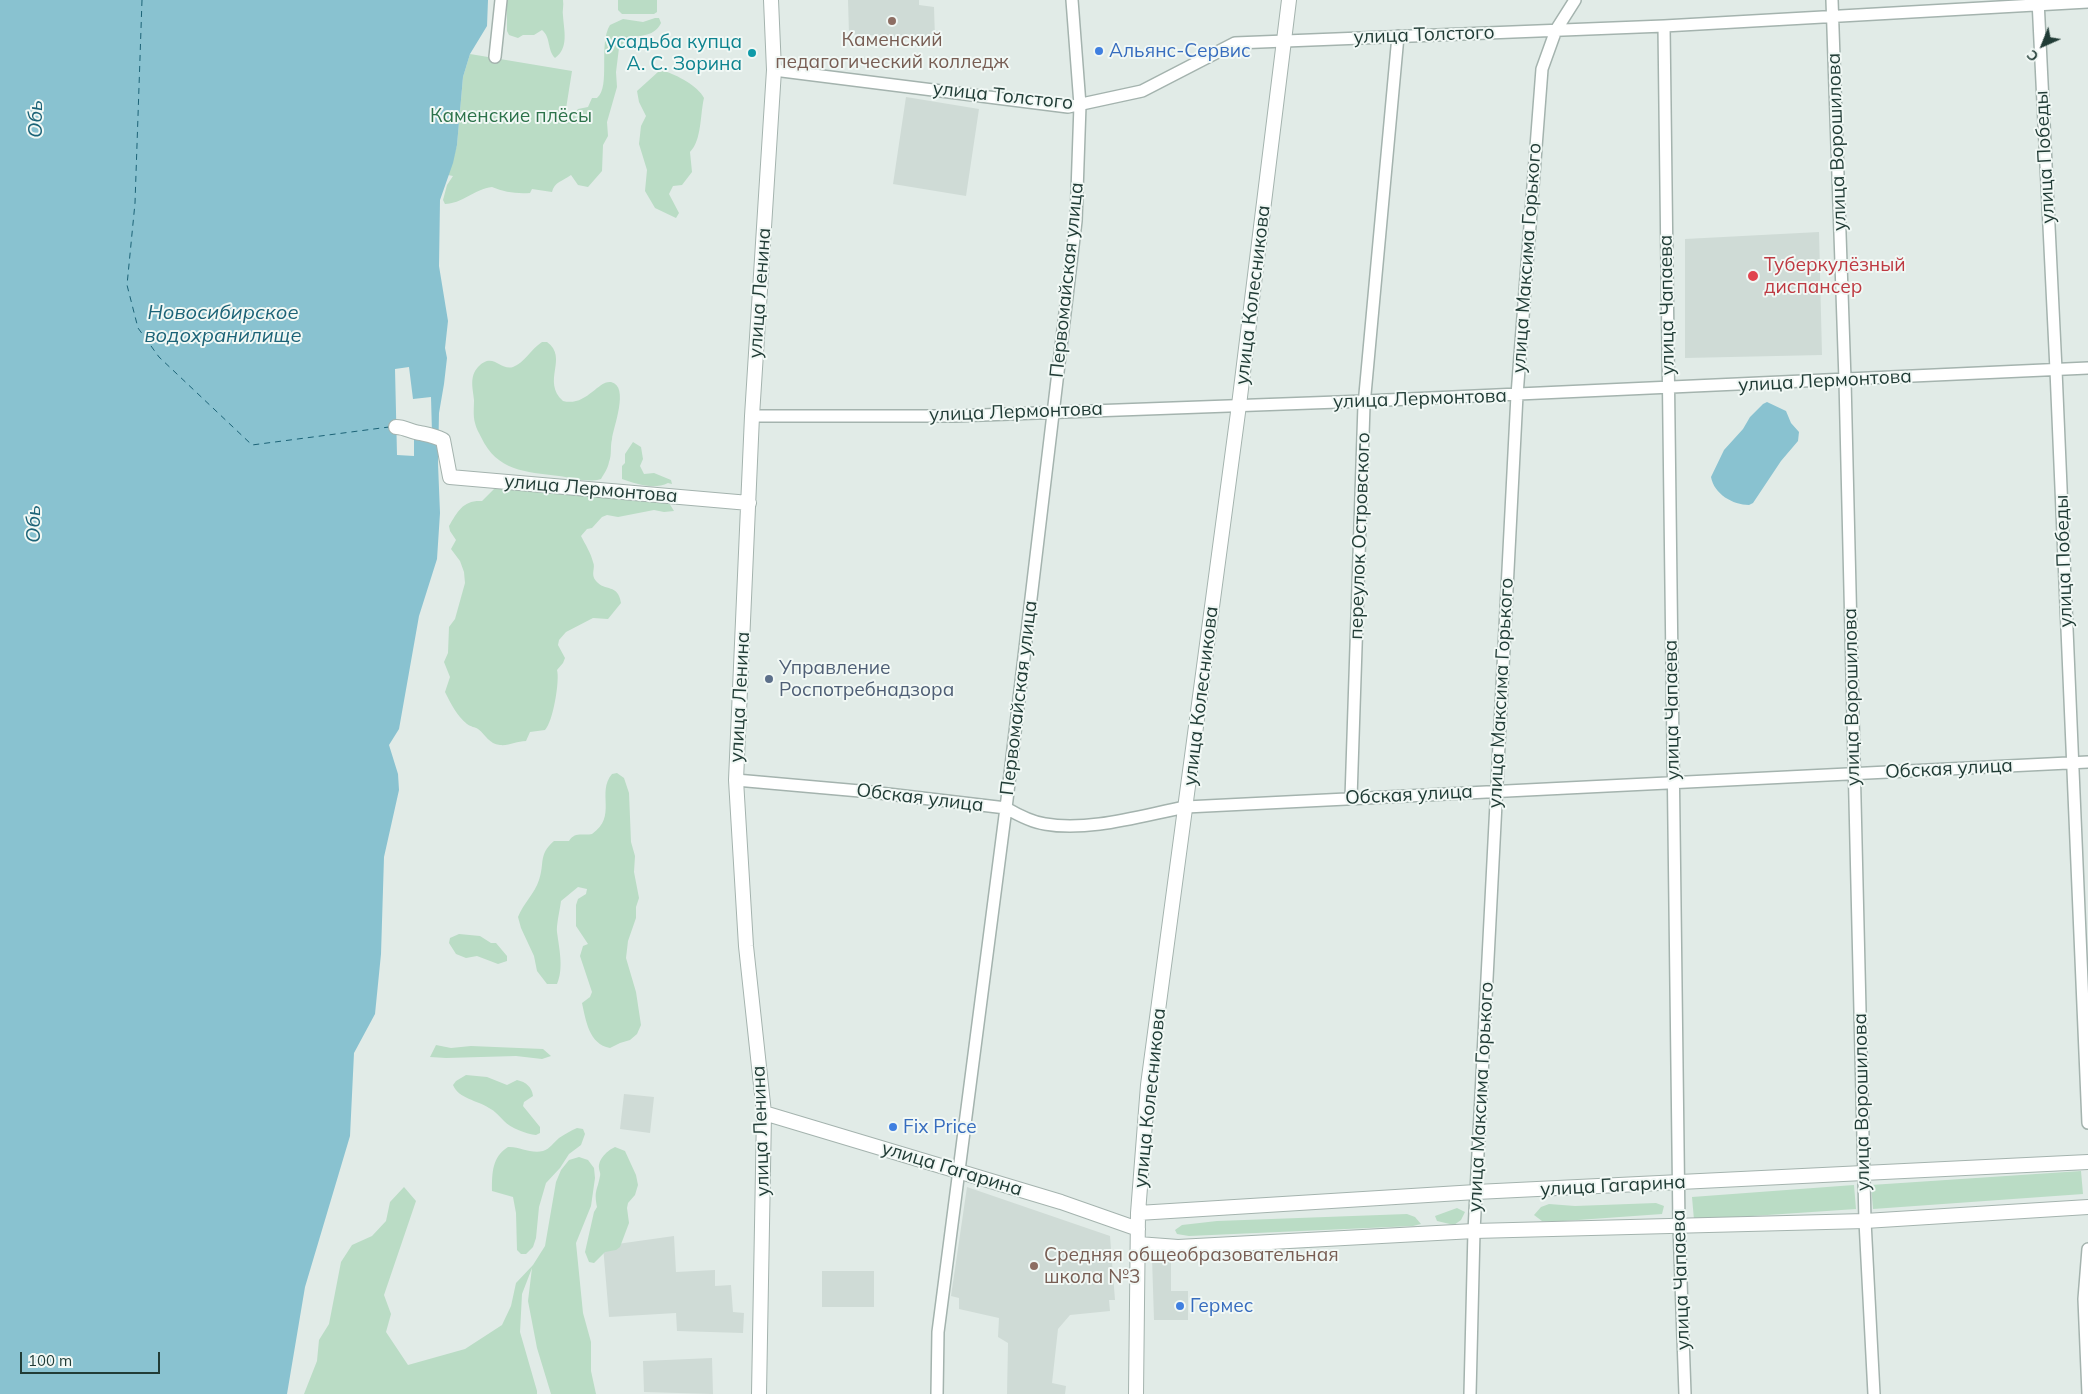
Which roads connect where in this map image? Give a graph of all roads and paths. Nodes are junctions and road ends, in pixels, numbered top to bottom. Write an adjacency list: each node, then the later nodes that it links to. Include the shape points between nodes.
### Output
1 (500, 0): 14 (street)
2 (771, 0): 15 (street, улица Ленина)
3 (1072, 0): 16 (street, Первомайская улица)
4 (1289, 0): 13 (street, улица Колесникова)
5 (1575, 0): 11 (street, улица Максима Горького)
6 (1832, 0): 9 (street, улица Ворошилова)
7 (2088, 2): 8 (street, улица Толстого)
8 (2038, 3): 9 (street, улица Толстого); 18 (street, улица Победы)
9 (1832, 16): 10 (street, улица Толстого); 19 (street, улица Ворошилова)
10 (1664, 26): 11 (street, улица Толстого); 20 (street, улица Чапаева)
11 (1556, 30): 12 (street, улица Толстого); 21 (street, улица Максима Горького, via 1542,69)
12 (1398, 36): 13 (street, улица Толстого); 22 (street, переулок Островского)
13 (1285, 42): 16 (street, улица Толстого, via 1236,43 1142,91); 23 (street, улица Колесникова)
14 (495, 57)
15 (774, 70): 16 (street, улица Толстого); 25 (street, улица Ленина)
16 (1080, 105): 24 (street, Первомайская улица, via 1076,220)
17 (2088, 368): 18 (street, улица Лермонтова)
18 (2056, 370): 19 (street, улица Лермонтова); 28 (street, улица Победы)
19 (1845, 380): 20 (street, улица Лермонтова); 30 (street, улица Ворошилова)
20 (1668, 388): 21 (street, улица Лермонтова); 32 (street, улица Чапаева)
21 (1517, 395): 22 (street, улица Лермонтова); 33 (street, улица Максима Горького)
22 (1365, 401): 23 (street, улица Лермонтова); 34 (street, переулок Островского)
23 (1239, 405): 24 (street, улица Лермонтова); 35 (street, улица Колесникова)
24 (1053, 411): 25 (street, улица Лермонтова, via 955,416); 36 (street, Первомайская улица)
25 (752, 416): 27 (street, улица Ленина)
26 (396, 427): 27 (street, улица Лермонтова, via 444,440 450,477)
27 (749, 503): 31 (street, улица Ленина)
28 (2073, 762): 29 (street, Обская улица); 30 (street, Обская улица); 38 (street, улица Победы)
29 (2088, 762)
30 (1854, 774): 32 (street, Обская улица); 41 (street, улица Ворошилова)
31 (736, 780): 36 (street, Обская улица); 37 (street, улица Ленина, via 746,946)
32 (1673, 783): 33 (street, Обская улица); 42 (street, улица Чапаева)
33 (1496, 791): 34 (street, Обская улица); 43 (street, улица Максима Горького)
34 (1351, 798): 35 (street, Обская улица)
35 (1186, 807): 36 (street, Обская улица, via 1071,826 1044,824); 45 (street, улица Колесникова, via 1148,1085)
36 (1006, 808): 40 (street, Первомайская улица)
37 (764, 1112): 40 (street, улица Гагарина); 52 (street, улица Ленина)
38 (2088, 1123)
39 (2088, 1162): 41 (street, улица Гагарина)
40 (959, 1171): 48 (street, улица Гагарина); 53 (street, Первомайская улица, via 938,1332)
41 (1864, 1173): 42 (street, улица Гагарина); 46 (street, улица Ворошилова)
42 (1678, 1184): 43 (street, улица Гагарина); 47 (street, улица Чапаева)
43 (1476, 1192): 45 (street, улица Гагарина); 49 (street, улица Максима Горького)
44 (2088, 1207): 46 (street, улица Гагарина)
45 (1138, 1213): 48 (street, улица Колесникова)
46 (1865, 1221): 47 (street, улица Гагарина); 57 (street, улица Ворошилова)
47 (1679, 1225): 49 (street, улица Гагарина); 56 (street, улица Чапаева)
48 (1138, 1229): 50 (street, улица Колесникова)
49 (1474, 1231): 50 (street, улица Гагарина, via 1178,1247); 55 (street, улица Максима Горького)
50 (1138, 1244): 54 (street, улица Колесникова)
51 (2088, 1249): 58 (street, via 2084,1300)
52 (759, 1394)
53 (937, 1394)
54 (1136, 1394)
55 (1470, 1394)
56 (1685, 1394)
57 (1874, 1394)
58 (2088, 1394)

